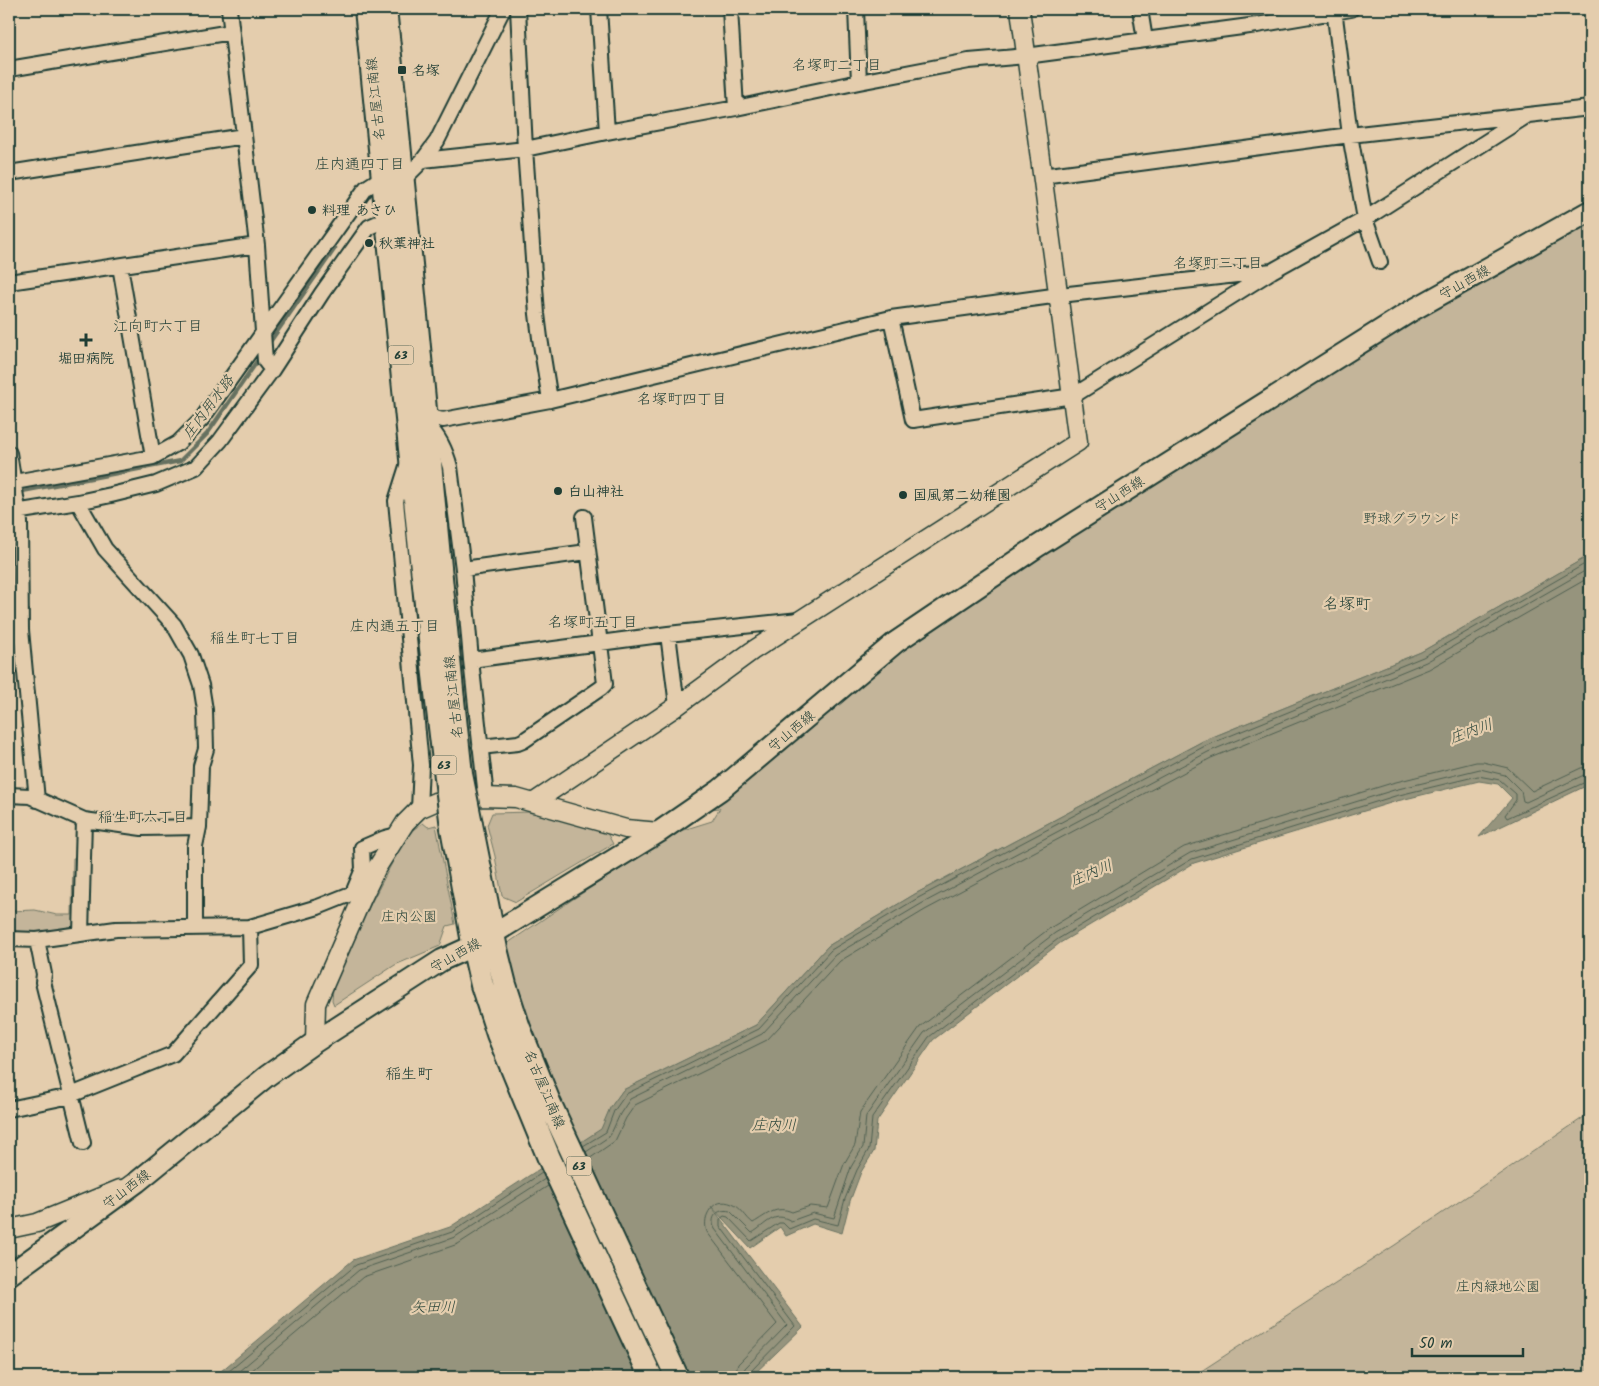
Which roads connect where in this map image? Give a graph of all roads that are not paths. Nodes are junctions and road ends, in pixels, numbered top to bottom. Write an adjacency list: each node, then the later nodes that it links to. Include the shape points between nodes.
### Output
1 (229, 9): 13 (street)
2 (366, 9): 28 (main road, 名古屋江南線 / 63)
3 (384, 9): 28 (main road, 名古屋江南線 / 63)
4 (503, 9): 25 (street, via 437,141)
5 (518, 9): 24 (street)
6 (599, 9): 21 (street)
7 (730, 9): 18 (street)
8 (856, 9): 17 (street)
9 (1020, 9): 15 (street)
10 (1140, 9): 14 (street)
11 (1351, 9): 12 (street)
12 (1334, 10): 14 (street, via 1257,26); 22 (street)
13 (231, 32): 16 (street); 23 (street)
14 (1145, 40): 15 (street)
15 (1026, 56): 17 (street, via 969,61); 27 (street)
16 (9, 69)
17 (859, 82): 18 (street)
18 (736, 108): 21 (street)
19 (1590, 108): 20 (street)
20 (1528, 115): 22 (street); 31 (street)
21 (607, 132): 24 (street)
22 (1350, 134): 27 (street); 31 (street)
23 (244, 136): 26 (street); 32 (street)
24 (525, 149): 25 (street); 42 (street, via 539,330)
25 (422, 160): 28 (street)
26 (9, 173)
27 (1042, 176): 37 (street)
28 (393, 178): 30 (main road, 名古屋江南線 / 63); 39 (street, via 366,188); 43 (main road, 名古屋江南線 / 63)
29 (1590, 211): 68 (main road, 守山西線, via 1352,347 1038,546 896,642 720,790)
30 (387, 218): 40 (street, via 369,227); 46 (main road, 名古屋江南線 / 63)
31 (1365, 219): 33 (street); 35 (street)
32 (257, 245): 34 (street); 39 (street)
33 (1380, 262)
34 (120, 266): 36 (street); 45 (street)
35 (1272, 271): 37 (street); 41 (street)
36 (9, 282)
37 (1060, 295): 38 (street); 41 (street)
38 (892, 318): 41 (street, via 913,420); 42 (street)
39 (262, 338): 40 (street); 45 (street, via 201,420 178,443)
40 (268, 365): 48 (street, via 220,441 196,467 156,484)
41 (1073, 396): 53 (street, via 1078,442)
42 (550, 400): 43 (street, via 443,420)
43 (427, 418): 52 (street, via 446,452 450,467); 57 (main road, 名古屋江南線 / 63)
44 (9, 453): 47 (street)
45 (153, 457): 47 (street)
46 (412, 458): 57 (main road, 名古屋江南線 / 63); 64 (street, via 396,501 421,765)
47 (11, 482): 49 (street)
48 (78, 502): 49 (street); 66 (street, via 105,549 174,625 191,655 206,710)
49 (14, 512): 62 (street)
50 (584, 518): 51 (street)
51 (587, 552): 52 (street); 55 (street)
52 (463, 569): 56 (street)
53 (802, 620): 54 (street); 58 (street, via 752,651)
54 (668, 634): 55 (street); 58 (street)
55 (600, 644): 56 (street); 59 (street, via 605,684 601,688 523,741)
56 (471, 660): 59 (street)
57 (445, 701): 67 (main road, 名古屋江南線 / 63, bridge, via 461,774)
58 (677, 706): 63 (street)
59 (480, 747): 61 (street)
60 (9, 795): 62 (street, via 30,796)
61 (486, 797): 63 (street, via 516,798); 64 (street, via 435,802)
62 (37, 800): 65 (street)
63 (532, 803): 68 (street, via 626,829)
64 (419, 809): 69 (street)
65 (84, 820): 66 (street, via 142,828); 72 (street)
66 (199, 826): 70 (street, via 194,846)
67 (462, 826): 75 (main road, 名古屋江南線 / 63); 76 (main road, 名古屋江南線 / 63)
68 (659, 832): 75 (main road, 守山西線)
69 (397, 835): 71 (street, via 362,848 363,869 352,893 318,907); 77 (street, via 363,896 316,1004)
70 (195, 927): 71 (street); 72 (street, via 116,929)
71 (250, 927): 78 (street, via 251,966 173,1054)
72 (81, 934): 74 (street)
73 (9, 939): 74 (street)
74 (37, 940): 78 (street, via 43,982)
75 (494, 942): 76 (main road, 守山西線); 85 (main road, 名古屋江南線 / 63, via 519,1028 549,1102)
76 (474, 952): 77 (main road, 守山西線, via 442,960); 84 (main road, 名古屋江南線 / 63, via 498,1034 549,1158)
77 (315, 1042): 81 (main road, 守山西線, via 267,1076)
78 (71, 1095): 79 (street); 80 (street)
79 (9, 1108)
80 (83, 1143)
81 (137, 1182): 82 (street, via 37,1223); 83 (main road, 守山西線)
82 (9, 1229)
83 (9, 1275)
84 (651, 1377)
85 (677, 1377)

